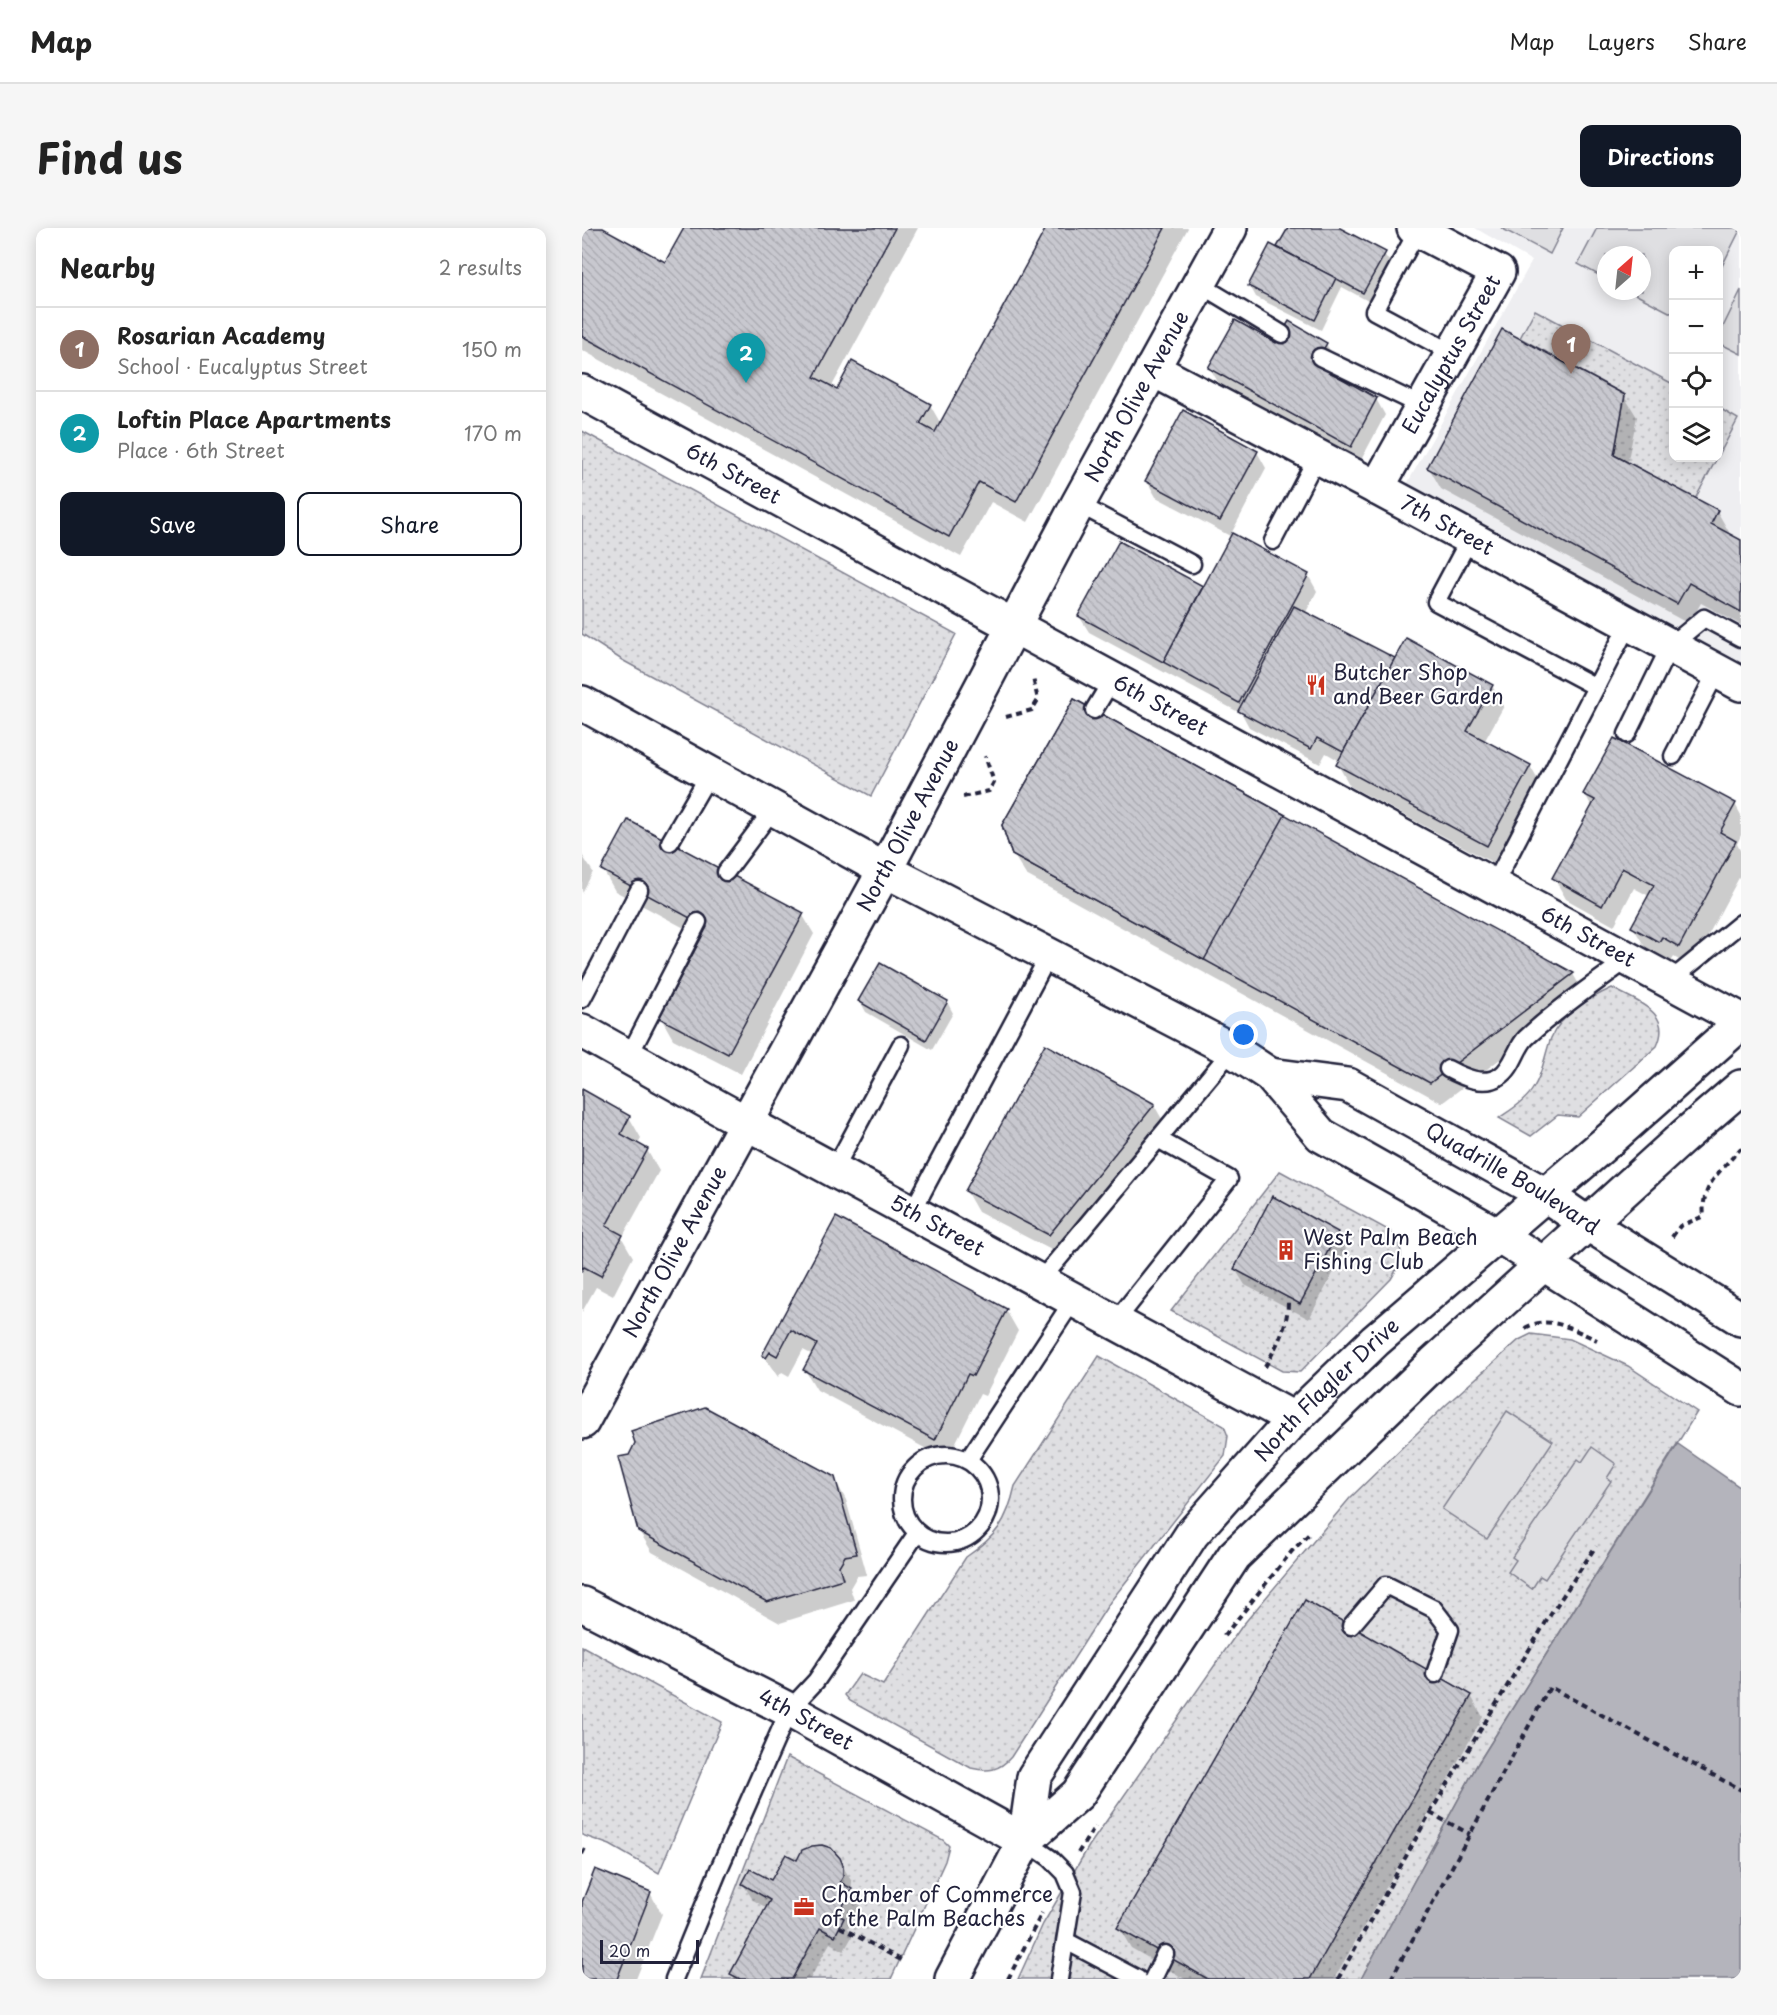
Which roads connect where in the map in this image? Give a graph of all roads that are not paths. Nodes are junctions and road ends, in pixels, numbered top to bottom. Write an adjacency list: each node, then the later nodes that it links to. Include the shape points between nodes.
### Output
1 (1230, 228): 3 (street, North Olive Avenue)
2 (1428, 231): 5 (street, Eucalyptus Street, via 1498,272); 5 (lane, via 1374,311)
3 (1199, 284): 4 (lane); 7 (street, North Olive Avenue)
4 (1282, 334)
5 (1452, 353): 9 (street, Eucalyptus Street)
6 (1320, 357): 9 (lane)
7 (1152, 369): 10 (street, 7th Street); 12 (street, North Olive Avenue)
8 (582, 392): 17 (street, 6th Street)
9 (1422, 406): 11 (street, Eucalyptus Street)
10 (1317, 457): 11 (street, 7th Street); 14 (lane)
11 (1377, 488): 13 (street, 7th Street)
12 (1078, 504): 15 (lane); 17 (street, North Olive Avenue)
13 (1470, 538): 16 (street, 7th Street); 22 (lane, via 1436,602)
14 (1273, 541)
15 (1192, 564)
16 (1629, 624): 19 (street, 7th Street); 22 (lane)
17 (1014, 626): 21 (street, 6th Street); 30 (street, North Olive Avenue)
18 (1741, 638): 19 (lane, via 1704,618)
19 (1670, 646): 20 (street, 7th Street); 25 (lane)
20 (1729, 677): 26 (lane)
21 (1112, 680): 24 (lane); 32 (street, 6th Street)
22 (1596, 687): 32 (lane)
23 (582, 703): 27 (street)
24 (1094, 710)
25 (1627, 734)
26 (1673, 756)
27 (710, 773): 28 (street); 29 (lane)
28 (774, 808): 30 (street); 31 (lane)
29 (670, 842)
30 (885, 870): 36 (street); 48 (street, North Olive Avenue)
31 (726, 872)
32 (1493, 887): 37 (street, 6th Street)
33 (639, 890): 39 (lane)
34 (698, 922): 44 (lane)
35 (1741, 923): 38 (lane)
36 (1049, 955): 43 (street); 52 (lane)
37 (1628, 958): 38 (street, 6th Street); 45 (lane, via 1535,1029 1500,1076 1483,1081 1464,1078)
38 (1670, 981): 40 (street, 6th Street)
39 (582, 999)
40 (1741, 1022): 51 (street, North Flagler Drive)
41 (582, 1031): 44 (street, 5th Street)
42 (901, 1045): 50 (lane)
43 (1232, 1050): 46 (street); 49 (lane)
44 (629, 1056): 48 (street, 5th Street)
45 (1448, 1069)
46 (1270, 1075): 51 (street, Quadrille Boulevard, via 1348,1085); 54 (street, via 1321,1135)
47 (1741, 1087): 53 (street, North Flagler Drive)
48 (746, 1122): 50 (street, 5th Street); 62 (street, North Olive Avenue)
49 (1158, 1139): 56 (lane); 59 (lane, via 1229,1179)
50 (834, 1170): 52 (street, 5th Street)
51 (1546, 1195): 53 (street, Quadrille Boulevard); 54 (street, North Flagler Drive)
52 (912, 1212): 56 (street, 5th Street)
53 (1588, 1224): 55 (street, North Flagler Drive); 58 (street, Quadrille Boulevard)
54 (1498, 1235): 55 (street); 61 (street, North Flagler Drive, via 1375,1341)
55 (1544, 1264): 60 (street); 69 (street, North Flagler Drive, via 1392,1402 1234,1556 1078,1794)
56 (1040, 1281): 57 (street, 5th Street)
57 (1074, 1299): 59 (street, 5th Street); 63 (lane)
58 (1741, 1319)
59 (1114, 1322): 61 (street, 5th Street)
60 (1741, 1389)
61 (1294, 1419): 69 (street, North Flagler Drive, via 1191,1534 1034,1777)
62 (582, 1422)
63 (968, 1460): 64 (lane, via 950,1454 931,1456 915,1466 904,1482 901,1500 906,1518); 64 (lane, via 981,1471 991,1501 978,1531 948,1544)
64 (917, 1533): 68 (lane, via 816,1681)
65 (582, 1604): 68 (street, 4th Street)
66 (1351, 1626): 67 (lane, via 1386,1585 1434,1609 1450,1630)
67 (1435, 1674)
68 (789, 1710): 69 (street, 4th Street); 72 (lane)
69 (1025, 1841): 70 (lane, via 1065,1873 1073,1892); 73 (street, North Flagler Drive)
70 (1066, 1941): 74 (lane); 75 (lane)
71 (1164, 1954): 76 (lane)
72 (674, 1979)
73 (952, 1979)
74 (1059, 1979)
75 (1138, 1979)
76 (1153, 1979)

